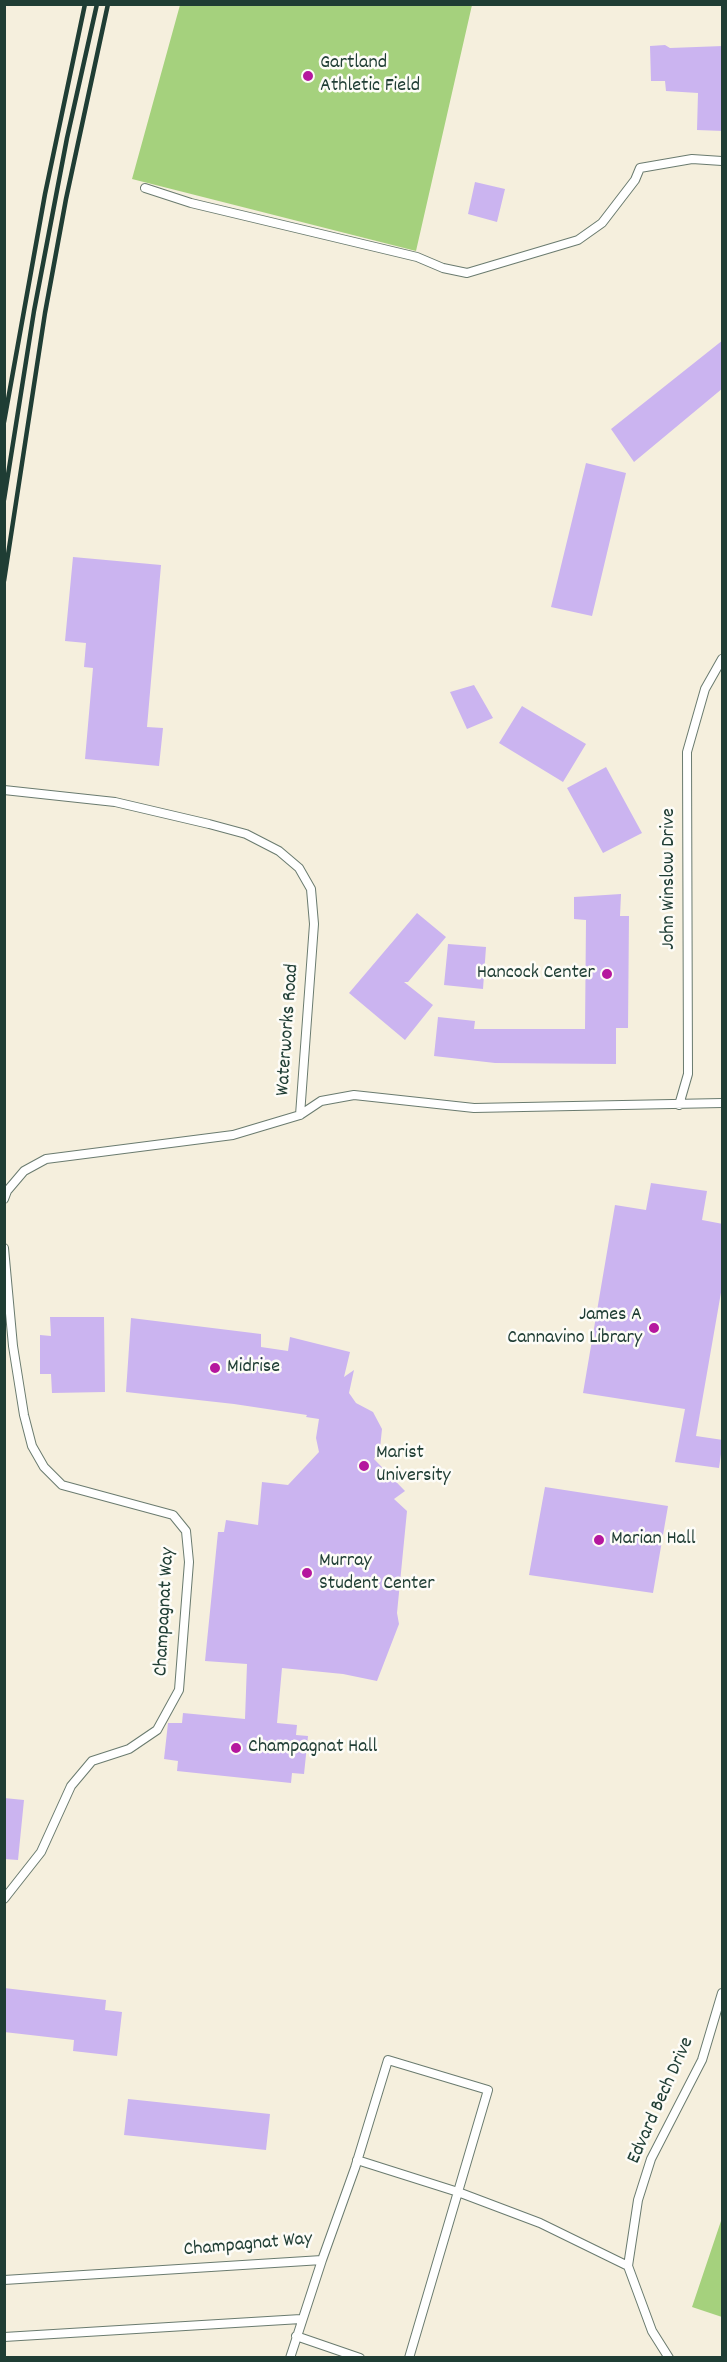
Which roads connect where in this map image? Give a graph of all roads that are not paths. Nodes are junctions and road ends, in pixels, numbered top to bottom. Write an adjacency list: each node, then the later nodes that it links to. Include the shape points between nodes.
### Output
1 (723, 161): 2 (lane, via 692,159 640,168 602,223 578,240 467,273)
2 (145, 188)
3 (723, 659): 6 (lane, John Winslow Drive, via 705,689 687,752 688,1074)
4 (4, 790): 7 (lane, Waterworks Road, via 115,801 228,829 279,852 299,868 311,890 314,924)
5 (723, 1103): 6 (lane, Waterworks Road)
6 (679, 1105): 7 (lane, Waterworks Road, via 474,1107 354,1095 321,1101)
7 (300, 1115): 8 (lane, via 233,1135 46,1159 24,1172)
8 (4, 1199)
9 (4, 1248): 10 (lane, Champagnat Way, via 24,1415 32,1446 44,1467 62,1485 173,1515 186,1531 189,1562 179,1690 157,1730 129,1749 92,1761 71,1786 40,1852)
10 (4, 1899)
11 (723, 1993): 15 (lane, Edvard Bech Drive, via 702,2060 651,2160 638,2200)
12 (357, 2160): 13 (lane); 13 (lane, Champagnat Way, via 388,2060 488,2090); 14 (lane, Champagnat Way)
13 (458, 2192): 15 (lane, via 540,2223); 22 (lane)
14 (322, 2260): 16 (lane, Champagnat Way); 17 (lane)
15 (628, 2266): 23 (lane, Edvard Bech Drive, via 652,2331)
16 (4, 2280)
17 (301, 2319): 18 (lane); 19 (lane)
18 (296, 2336): 20 (lane); 21 (lane)
19 (4, 2337)
20 (290, 2358)
21 (360, 2358)
22 (409, 2358)
23 (669, 2358)

